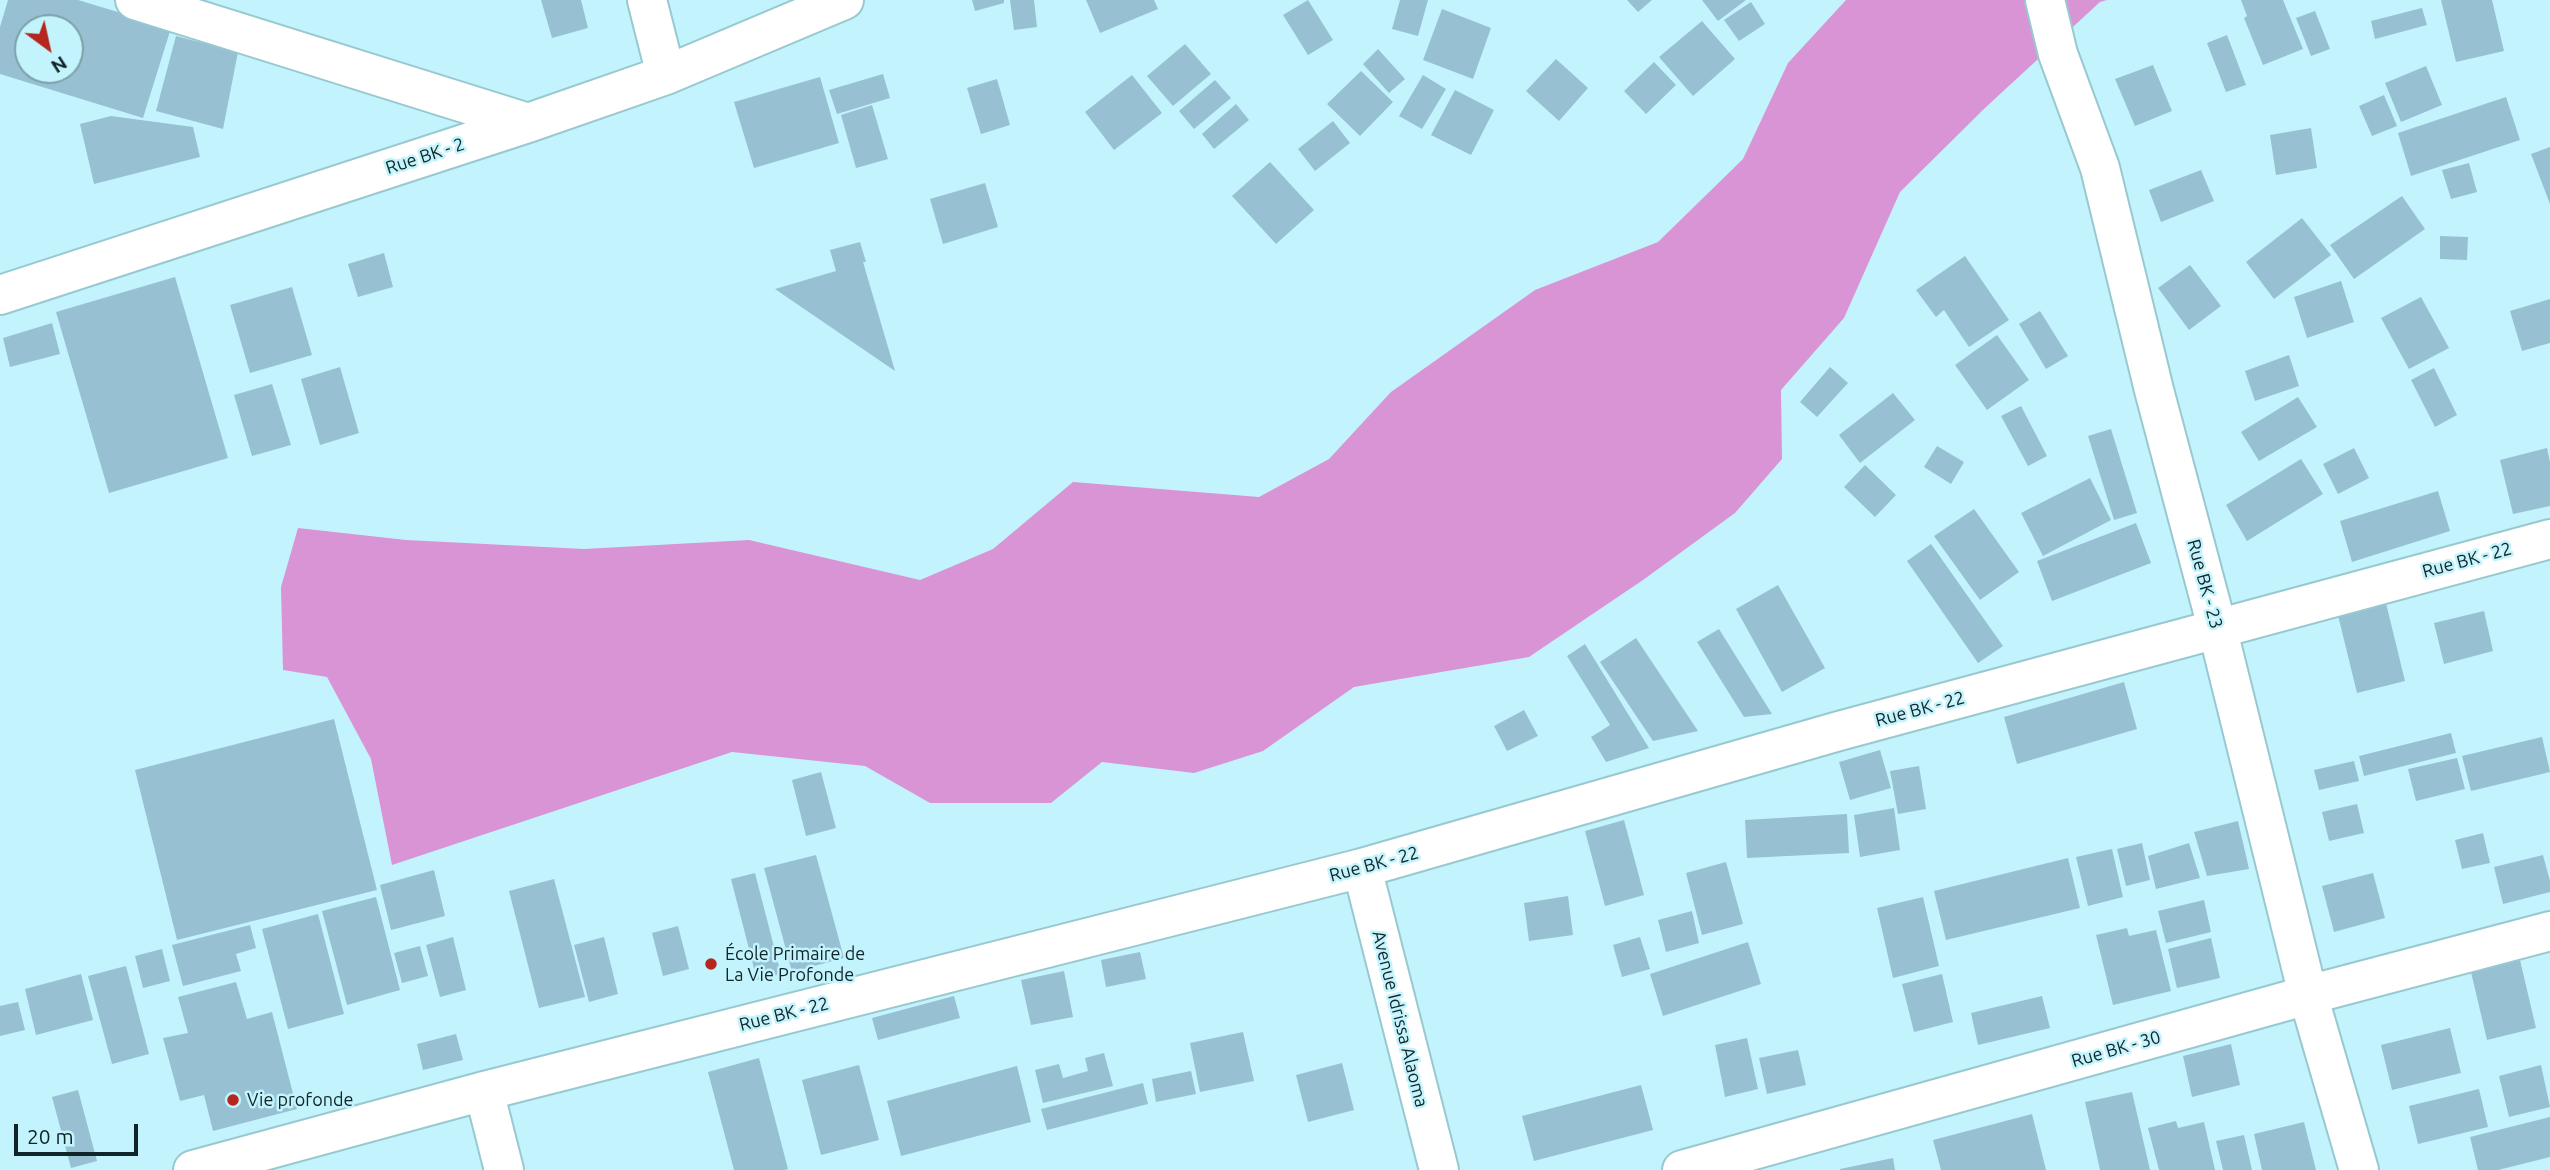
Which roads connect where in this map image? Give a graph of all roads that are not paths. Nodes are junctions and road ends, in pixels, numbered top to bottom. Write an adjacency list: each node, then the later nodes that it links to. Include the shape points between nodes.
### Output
1 (135, 0): 6 (street)
2 (647, 0): 5 (street)
3 (844, 0): 5 (street, Rue BK - 2)
4 (2045, 0): 9 (street, Rue BK - 23, via 2058,54 2100,168)
5 (666, 75): 6 (street, Rue BK - 2)
6 (527, 123): 7 (street, Rue BK - 2)
7 (0, 295)
8 (2550, 539): 9 (street, Rue BK - 22)
9 (2217, 627): 10 (street, Rue BK - 22); 12 (street, Rue BK - 23)
10 (1362, 868): 13 (street, Rue BK - 22); 16 (street, Avenue Idrissa Alaoma)
11 (2550, 931): 12 (street, Rue BK - 30)
12 (2308, 995): 17 (street, Rue BK - 30); 18 (street, Rue BK - 23)
13 (484, 1091): 14 (street, Rue BK - 22); 15 (street)
14 (193, 1170)
15 (504, 1170)
16 (1439, 1170)
17 (1682, 1170)
18 (2359, 1170)

